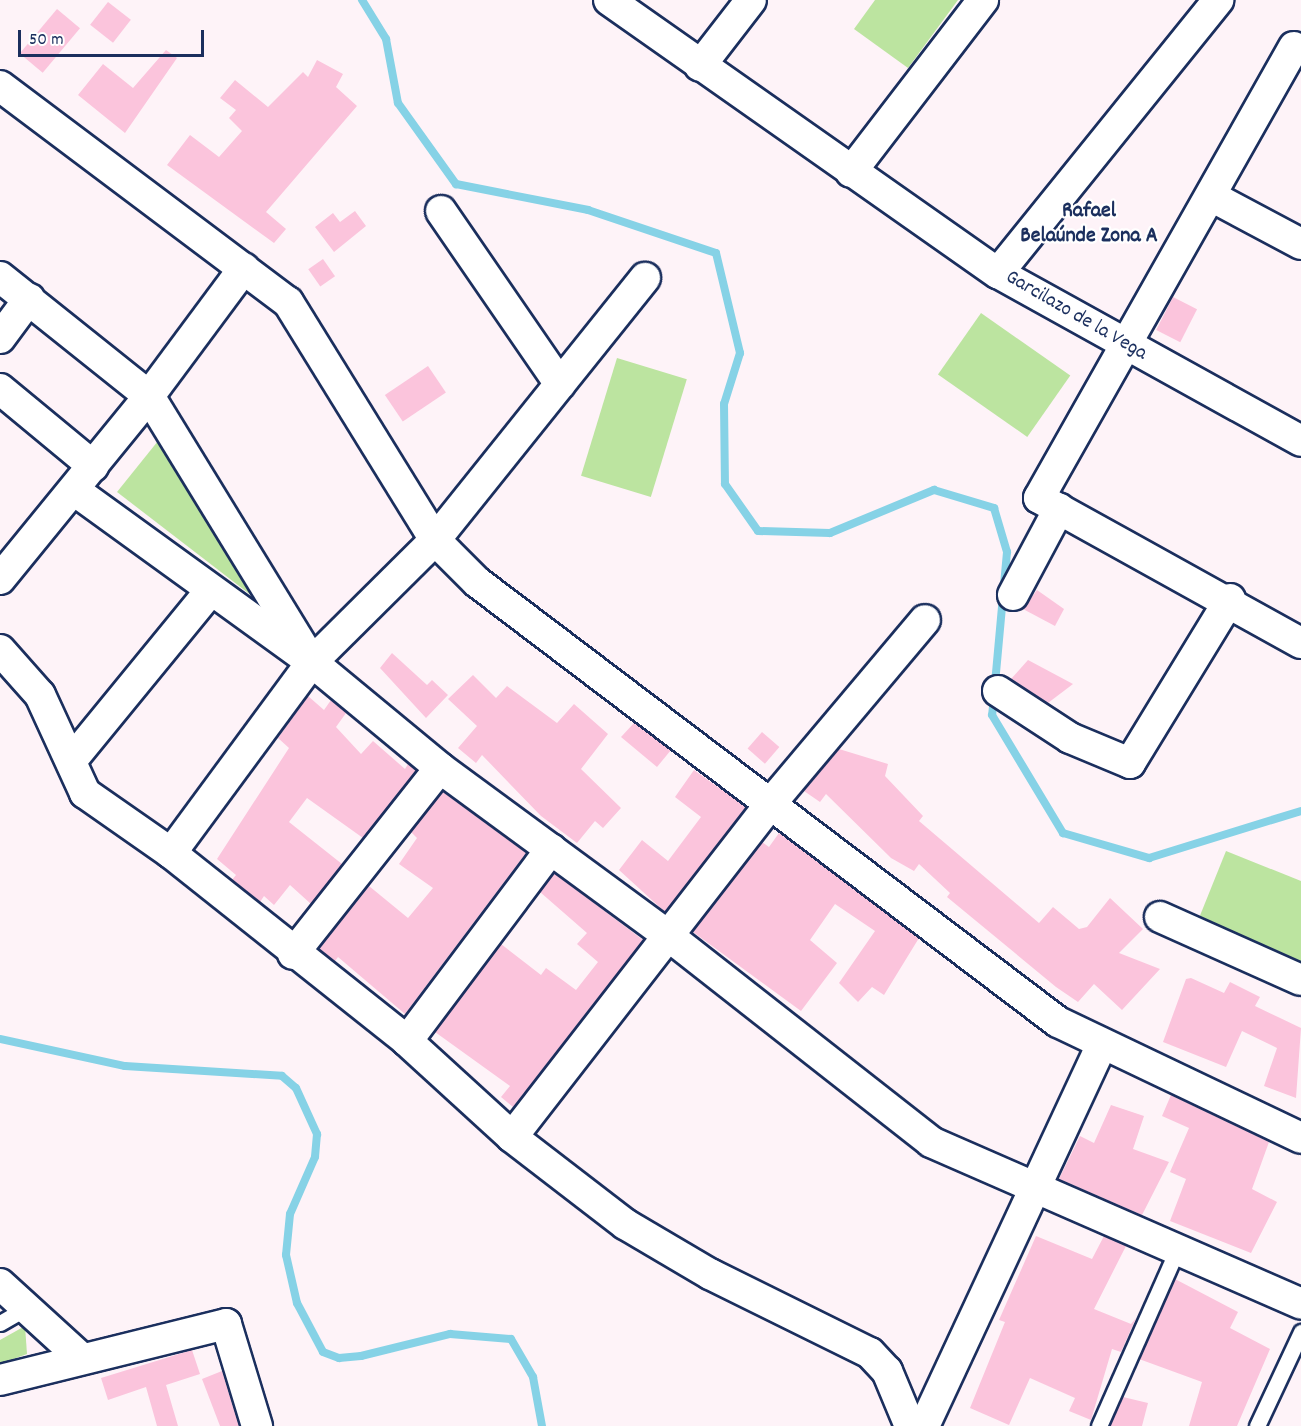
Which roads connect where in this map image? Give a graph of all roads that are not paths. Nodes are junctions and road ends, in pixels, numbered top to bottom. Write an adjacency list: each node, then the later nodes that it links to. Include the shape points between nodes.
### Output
1 (609, 0): 6 (street)
2 (751, 0): 6 (street)
3 (983, 0): 8 (street)
4 (1218, 0): 13 (street, Garcilazo de la Vega)
5 (1298, 49): 9 (street)
6 (700, 66): 8 (street)
7 (0, 86): 12 (street)
8 (851, 172): 13 (street)
9 (1211, 196): 11 (street); 18 (street)
10 (441, 211): 19 (street)
11 (1301, 244)
12 (244, 268): 21 (street); 26 (street, via 288,302)
13 (998, 273): 18 (street, Garcilazo de la Vega)
14 (0, 276): 16 (street)
15 (645, 278): 19 (street)
16 (29, 299): 17 (street); 21 (street)
17 (0, 338)
18 (1126, 346): 22 (street, Garcilazo de la Vega); 25 (street, via 1040,498)
19 (560, 384): 26 (street)
20 (0, 389): 23 (street)
21 (149, 396): 23 (street); 34 (street)
22 (1301, 441)
23 (93, 466): 24 (street)
24 (74, 490): 27 (street); 28 (street)
25 (1059, 509): 29 (street); 30 (street)
26 (435, 540): 34 (street); 38 (street, via 477,582)
27 (0, 579)
28 (210, 591): 34 (street); 36 (street)
29 (1013, 595)
30 (1230, 599): 32 (street); 35 (street, via 1130,763 1070,738)
31 (925, 620): 38 (street)
32 (1301, 643)
33 (0, 650): 36 (street, via 40,694)
34 (312, 662): 37 (street); 40 (street)
35 (998, 691)
36 (71, 761): 40 (street, via 86,793)
37 (440, 768): 39 (street); 43 (street)
38 (771, 803): 42 (street); 46 (street, via 1019,994)
39 (551, 849): 42 (street); 45 (street)
40 (171, 853): 43 (street)
41 (1160, 917): 44 (street)
42 (670, 937): 47 (street); 49 (street, via 897,1120 932,1142)
43 (293, 954): 45 (street)
44 (1301, 980)
45 (406, 1041): 47 (street)
46 (1101, 1046): 48 (street); 49 (street)
47 (512, 1137): 59 (street, via 625,1224 710,1274 870,1353 887,1371)
48 (1301, 1138)
49 (1031, 1187): 50 (street); 60 (street)
50 (1177, 1250): 52 (street); 61 (lane)
51 (0, 1284): 53 (street)
52 (1301, 1304)
53 (29, 1306): 54 (lane); 56 (street)
54 (0, 1323)
55 (1301, 1332): 62 (lane)
56 (81, 1358): 57 (street); 58 (street, via 226,1324)
57 (0, 1380)
58 (257, 1426)
59 (910, 1426)
60 (924, 1426)
61 (1099, 1426)
62 (1257, 1426)

